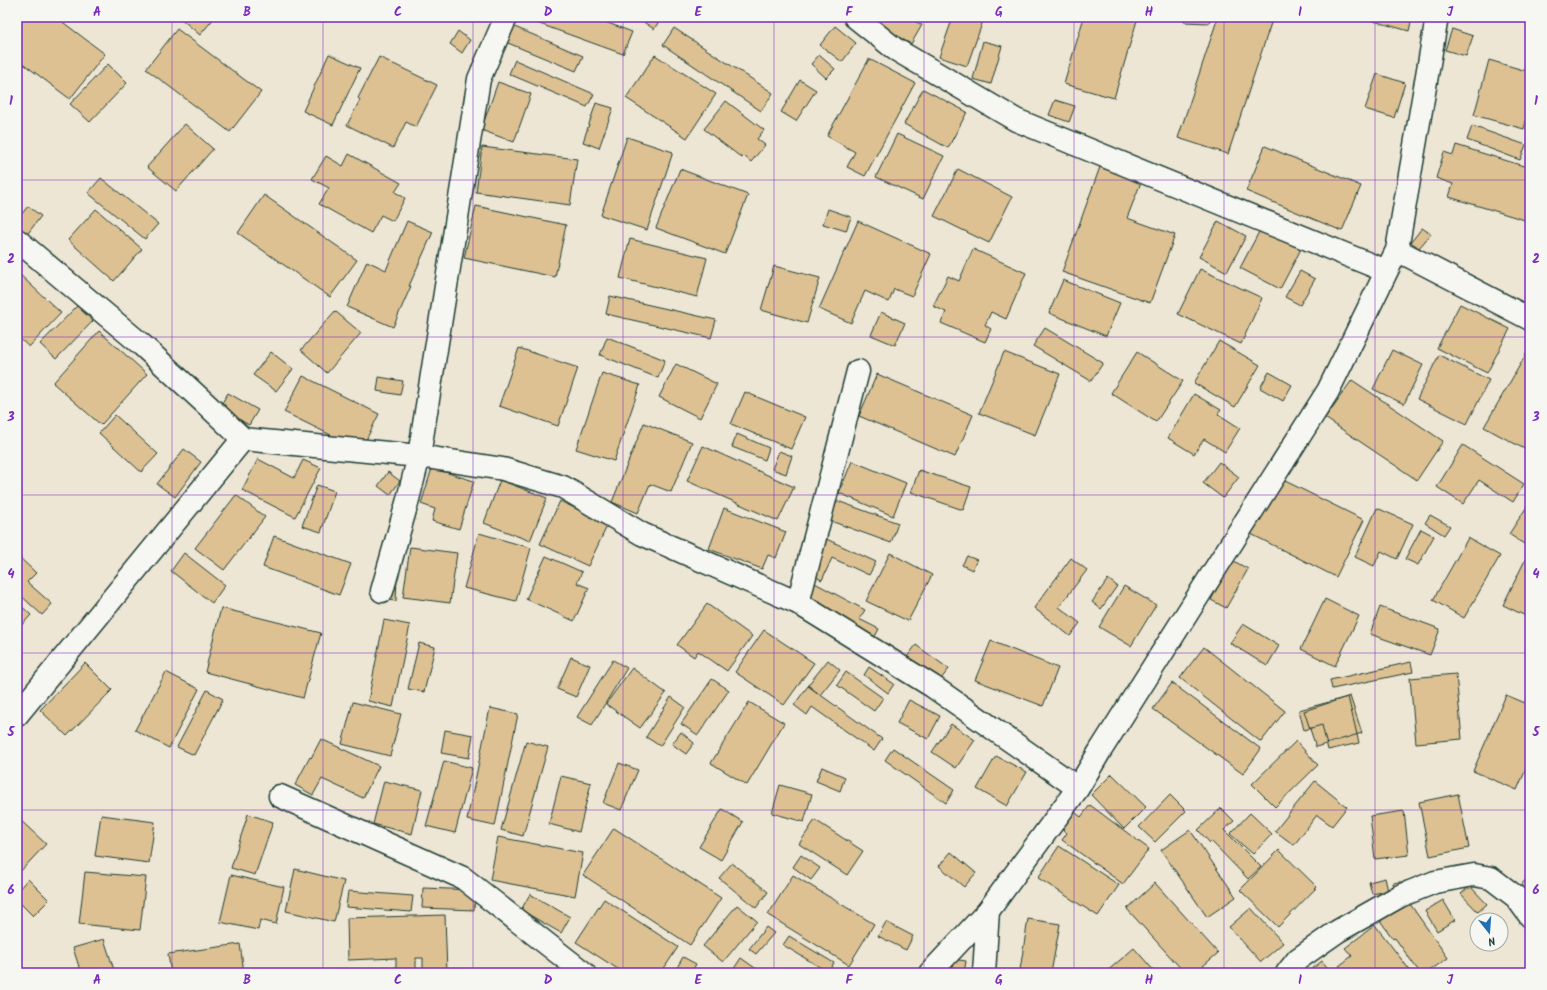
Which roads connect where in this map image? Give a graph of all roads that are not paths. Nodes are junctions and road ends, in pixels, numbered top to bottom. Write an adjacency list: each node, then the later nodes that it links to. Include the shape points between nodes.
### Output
1 (506, 17): 10 (street, via 479,78)
2 (1437, 17): 5 (street)
3 (858, 18): 6 (street, via 895,49 1016,120)
4 (17, 240): 9 (street, via 142,345)
5 (1397, 250): 6 (street); 7 (street)
6 (1386, 271): 14 (street, via 1328,391)
7 (1530, 319)
8 (858, 371): 12 (street)
9 (244, 439): 10 (street); 13 (street)
10 (418, 456): 11 (street); 12 (street, via 502,469 563,487 642,534)
11 (382, 591)
12 (798, 603): 14 (street, via 932,686)
13 (17, 715)
14 (1078, 788): 16 (street)
15 (280, 796): 18 (street, via 463,878)
16 (988, 911): 19 (street); 20 (street)
17 (1530, 916): 21 (street, via 1516,897 1491,878 1474,875 1435,882 1400,896 1338,931 1298,958)
18 (584, 973)
19 (930, 973)
20 (984, 973)
21 (1287, 973)

